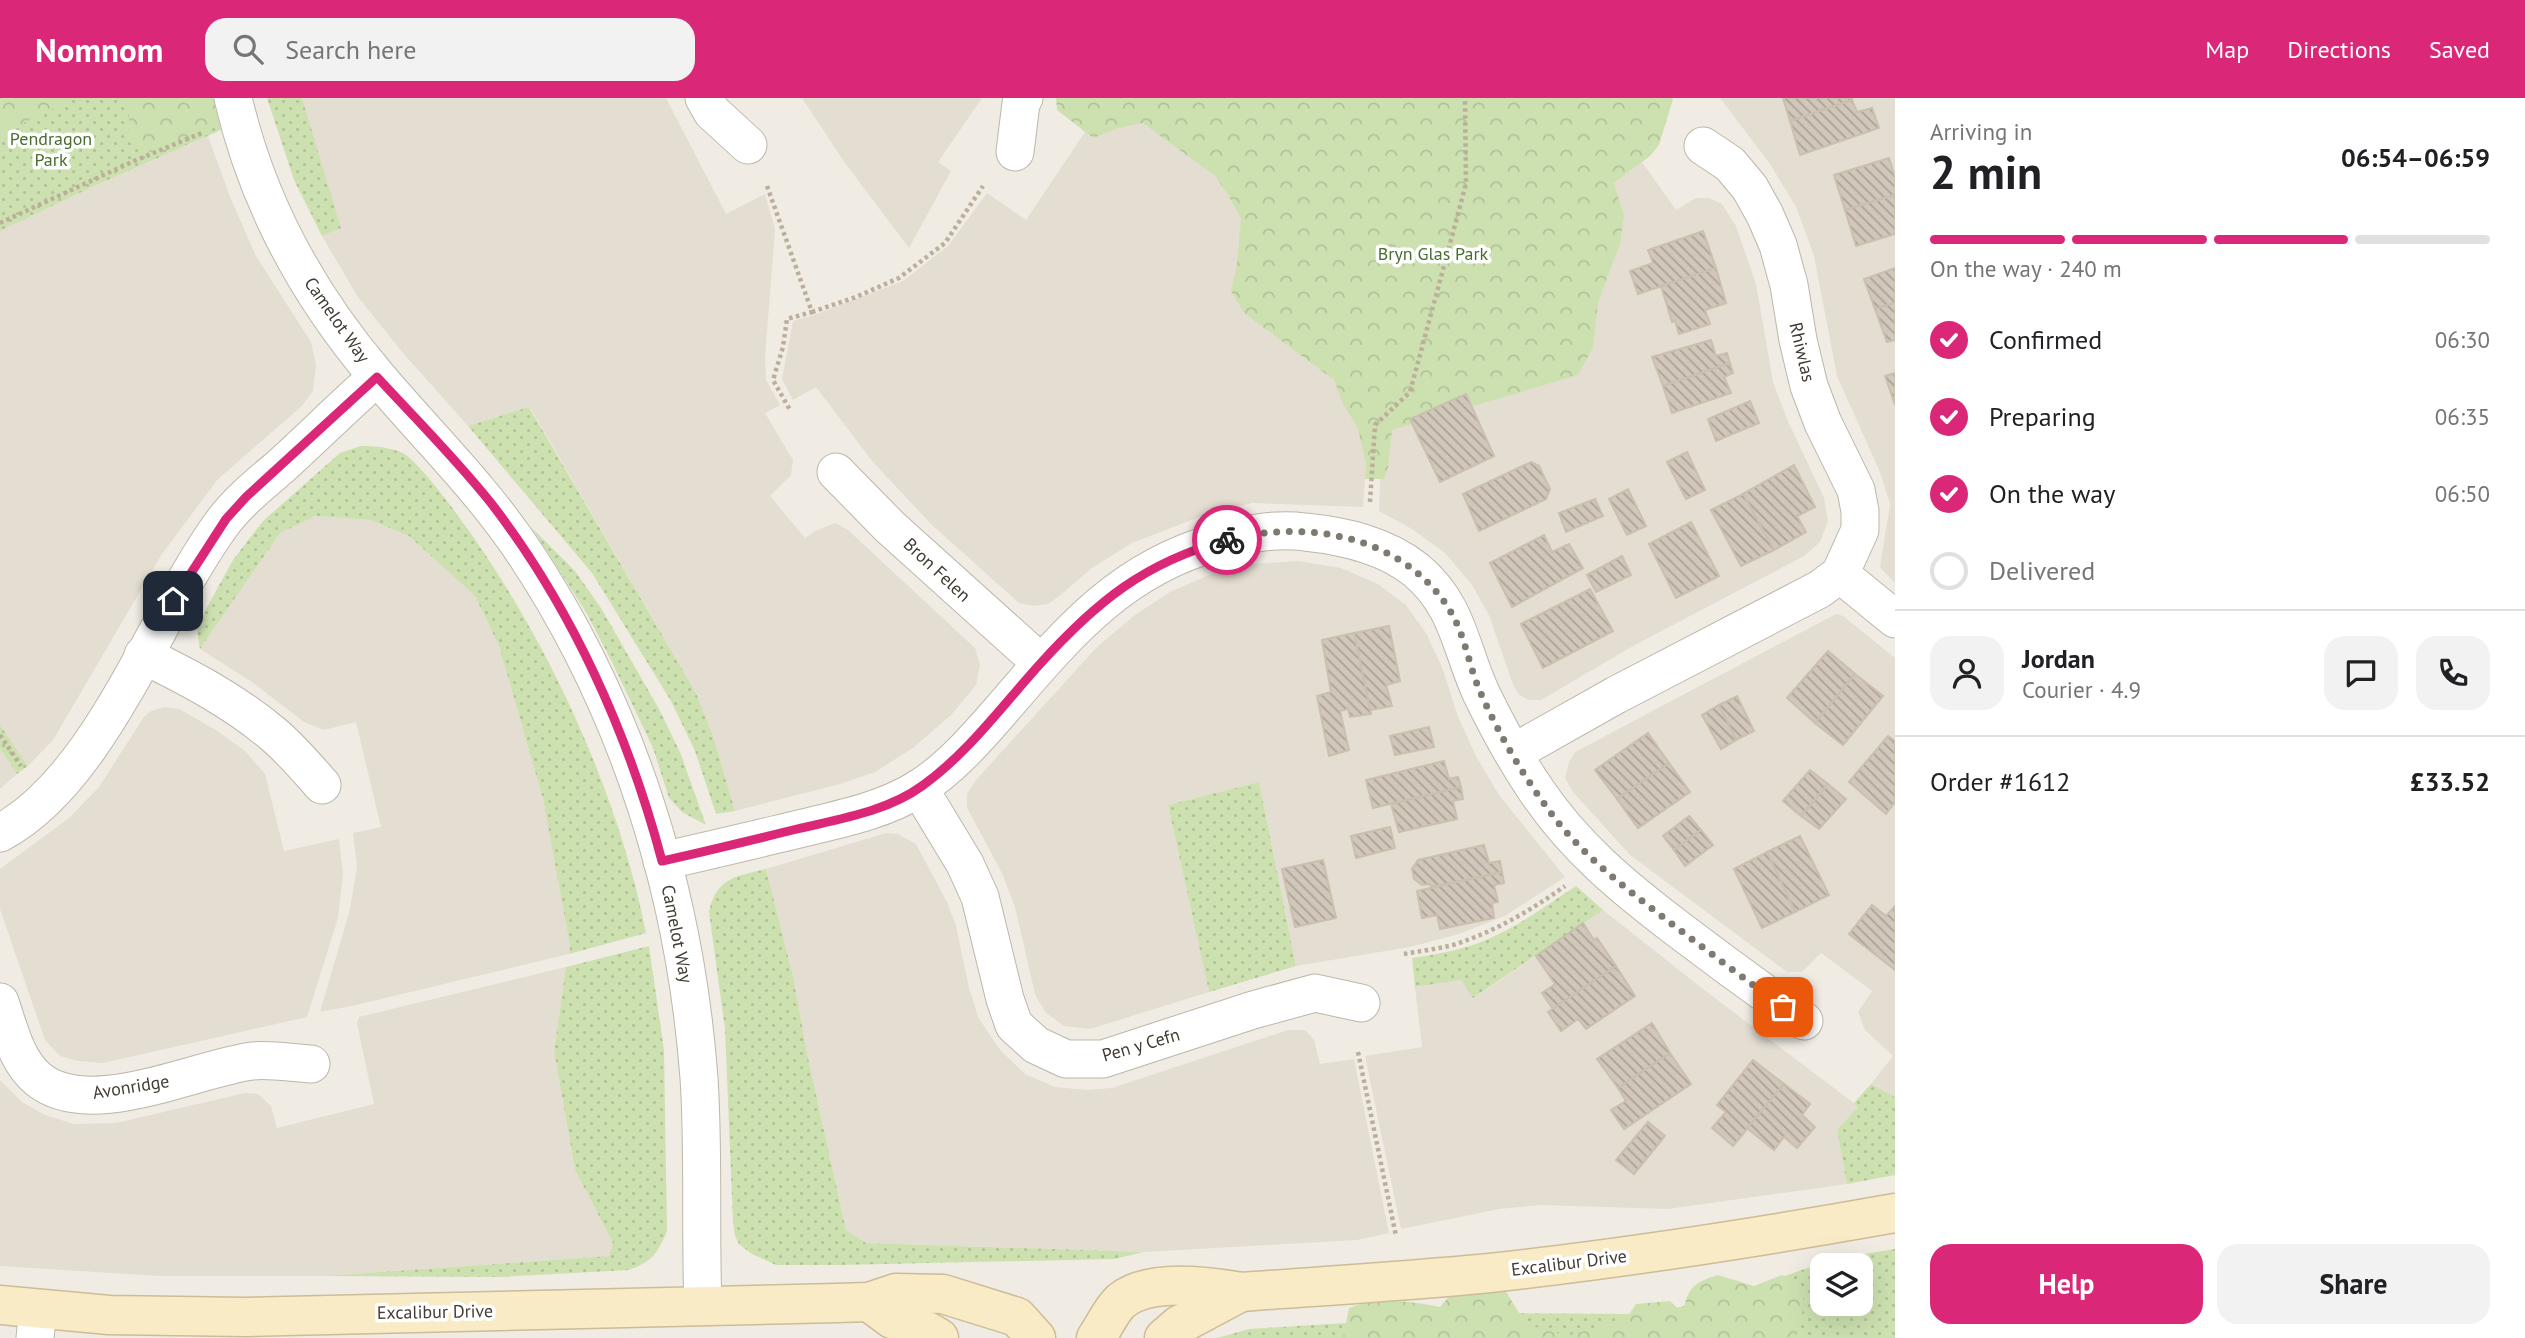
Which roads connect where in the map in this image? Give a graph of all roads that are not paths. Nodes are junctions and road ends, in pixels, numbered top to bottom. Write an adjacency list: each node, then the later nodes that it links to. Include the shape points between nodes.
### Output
1 (233, 98): 7 (street, Camelot Way, via 250,159 291,253)
2 (704, 98): 4 (street, via 712,112)
3 (1024, 98): 6 (street)
4 (748, 145)
5 (1703, 146): 9 (street, Rhiwlas, via 1730,164 1750,188 1778,245 1809,386 1856,490 1860,511 1860,530)
6 (1015, 152)
7 (377, 377): 11 (street, via 226,519); 17 (street, Camelot Way, via 491,504 563,614 626,748)
8 (836, 472): 12 (street, Bron Felen)
9 (1840, 574): 10 (street); 13 (street, via 1820,589)
10 (1895, 619)
11 (143, 655): 14 (street, via 246,713); 16 (street, via 91,745 41,804)
12 (1041, 663): 13 (street, via 1117,589 1194,549 1250,533 1293,530 1331,535 1395,556 1437,593 1453,616 1479,690); 15 (street, via 983,731)
13 (1513, 753): 20 (street, via 1561,826 1597,863)
14 (322, 785)
15 (919, 788): 17 (street, via 884,806); 19 (street, Pen y Cefn, via 965,864 979,897 1014,1025 1036,1045 1066,1059 1103,1059 1315,993)
16 (0, 833)
17 (662, 861): 26 (street, Camelot Way, via 680,931 699,1080)
18 (0, 1002): 21 (street, Avonridge, via 22,1061 39,1080 64,1092 94,1095 139,1090 253,1061)
19 (1361, 1003)
20 (1804, 1021)
21 (311, 1063)
22 (1895, 1213): 23 (street, Excalibur Drive, via 1606,1259 1424,1279)
23 (1241, 1292): 30 (street, Excalibur Drive, via 1204,1286 1140,1292 1119,1302); 31 (street, Excalibur Drive)
24 (869, 1302): 26 (street, Excalibur Drive); 28 (street, via 892,1319); 29 (street, Excalibur Drive, via 896,1293 943,1294 1017,1317)
25 (0, 1305): 27 (street, Excalibur Drive)
26 (703, 1305): 27 (street, Excalibur Drive, via 246,1317 109,1315)
27 (36, 1324)
28 (939, 1338)
29 (1037, 1338)
30 (1096, 1338)
31 (1164, 1338)

